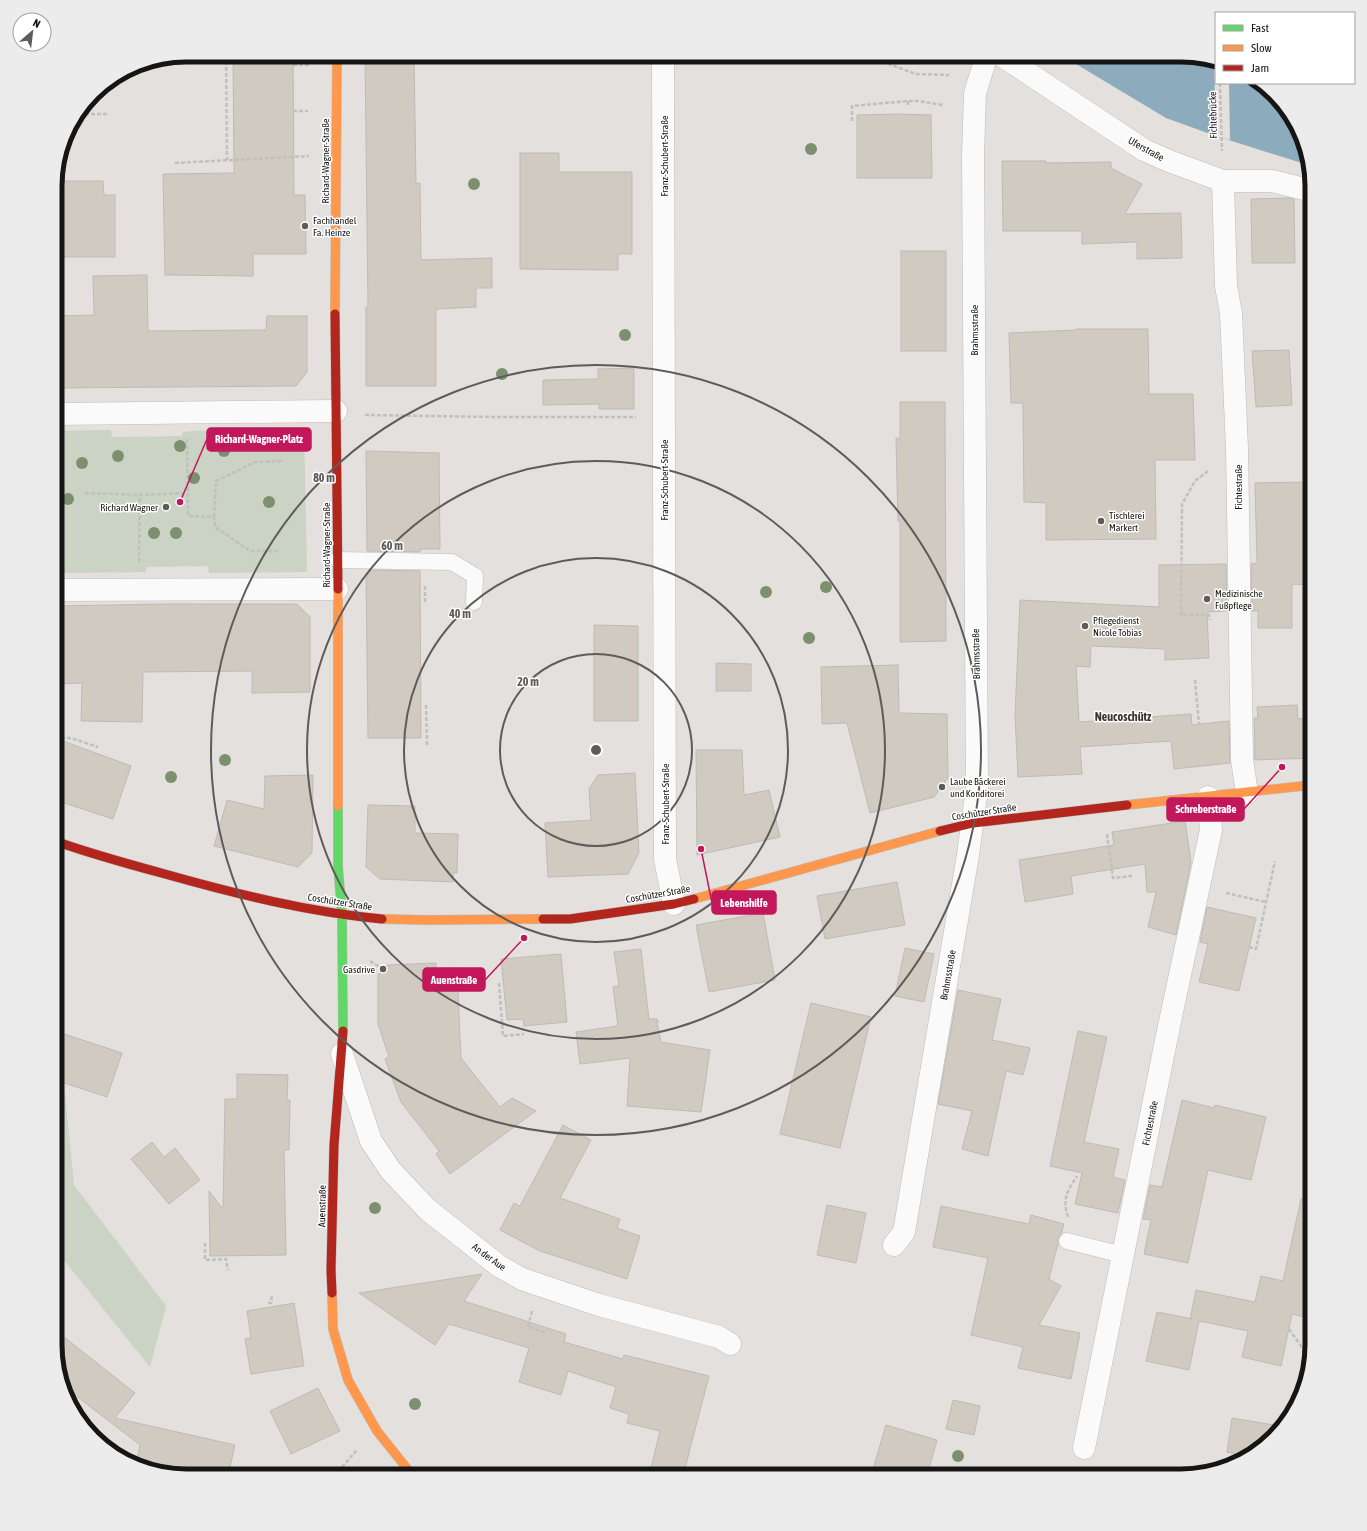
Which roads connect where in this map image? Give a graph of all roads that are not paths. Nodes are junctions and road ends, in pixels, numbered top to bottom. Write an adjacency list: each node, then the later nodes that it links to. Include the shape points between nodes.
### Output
1 (337, 62): 7 (street, Richard-Wagner-Straße)
2 (664, 62): 18 (street, Franz-Schubert-Straße, via 665,859)
3 (985, 62): 16 (street, Brahmsstraße, via 975,93 973,155 977,788)
4 (1012, 62): 5 (street, Uferstraße, via 1144,150)
5 (1223, 181): 6 (street, Uferstraße, via 1272,181); 14 (street, Fichtestraße, via 1226,286 1231,313 1237,448 1242,760)
6 (1305, 189)
7 (336, 411): 8 (street); 9 (street, Richard-Wagner-Straße)
8 (62, 414)
9 (338, 560): 10 (street, Richard-Wagner-Straße); 12 (lane, via 452,562 475,576)
10 (337, 589): 11 (street); 19 (street, Richard-Wagner-Straße, via 338,866)
11 (62, 590)
12 (474, 602)
13 (1305, 786): 14 (street, Coschützer Straße)
14 (1247, 793): 15 (street, Coschützer Straße)
15 (1208, 797): 16 (street, Coschützer Straße); 23 (street, Fichtestraße, via 1211,830)
16 (973, 823): 18 (street, Coschützer Straße); 22 (street, Brahmsstraße, via 904,1232)
17 (62, 844): 19 (street, Coschützer Straße, via 216,888)
18 (674, 904): 19 (street, Coschützer Straße, via 570,919 428,920)
19 (342, 915): 20 (street, Auenstraße)
20 (342, 1054): 24 (street, An der Aue, via 371,1142 391,1171 428,1210 499,1266 522,1279 619,1311 719,1337); 26 (street, Auenstraße, via 334,1145 331,1270 333,1329 348,1380 376,1432)
21 (1067, 1240): 23 (lane)
22 (894, 1245)
23 (1123, 1255): 25 (street, Fichtestraße)
24 (730, 1344)
25 (1084, 1448)
26 (407, 1469)

